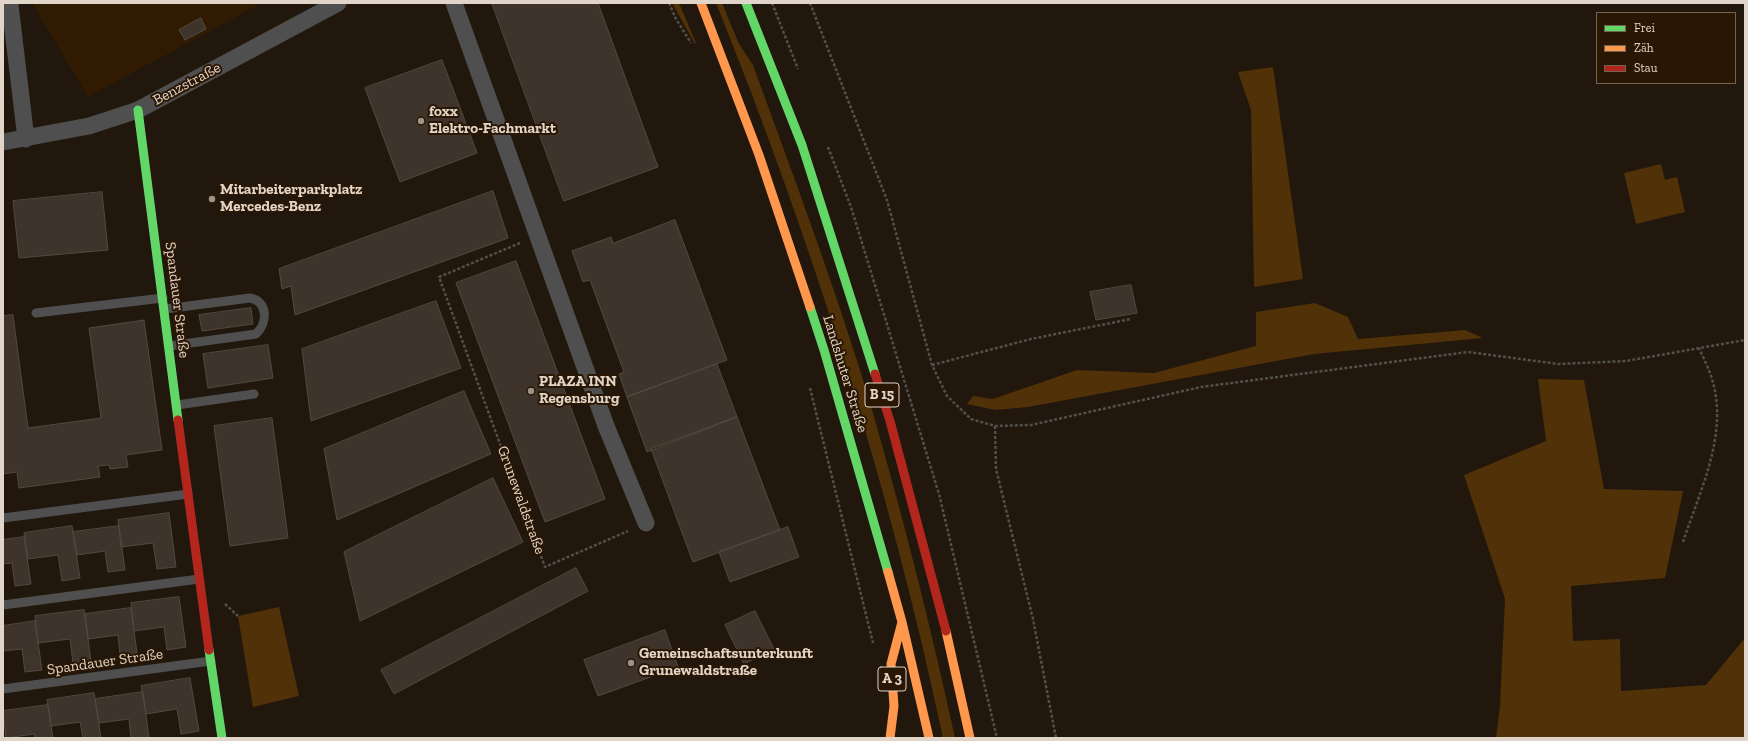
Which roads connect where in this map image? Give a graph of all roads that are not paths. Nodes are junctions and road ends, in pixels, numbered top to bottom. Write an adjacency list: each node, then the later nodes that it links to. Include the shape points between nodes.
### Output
1 (338, 3): 6 (street, Benzstraße)
2 (454, 3): 17 (street, via 606,426)
3 (702, 3): 20 (main road, Landshuter Straße, via 759,154 824,350)
4 (746, 3): 26 (main road, Landshuter Straße / B 15, via 802,146 890,421 942,611)
5 (10, 5): 7 (street)
6 (138, 110): 7 (street, Benzstraße, via 89,126); 9 (main road, Spandauer Straße)
7 (26, 139): 8 (street, Benzstraße)
8 (3, 142)
9 (163, 298): 10 (main road, Spandauer Straße); 11 (lane)
10 (164, 309): 12 (main road, Spandauer Straße); 12 (lane, via 258,299 262,305 265,322 256,334)
11 (36, 313)
12 (169, 346): 14 (main road, Spandauer Straße)
13 (254, 394): 14 (lane)
14 (177, 405): 15 (main road, Spandauer Straße)
15 (188, 494): 16 (lane); 18 (main road, Spandauer Straße)
16 (3, 518)
17 (646, 523)
18 (199, 579): 19 (lane); 21 (main road, Spandauer Straße)
19 (3, 605)
20 (902, 622): 24 (main road, A 3, via 891,664 894,706); 25 (main road, Landshuter Straße)
21 (211, 662): 22 (lane, Spandauer Straße); 23 (main road, Spandauer Straße)
22 (3, 689)
23 (222, 738)
24 (890, 738)
25 (929, 738)
26 (970, 738)

